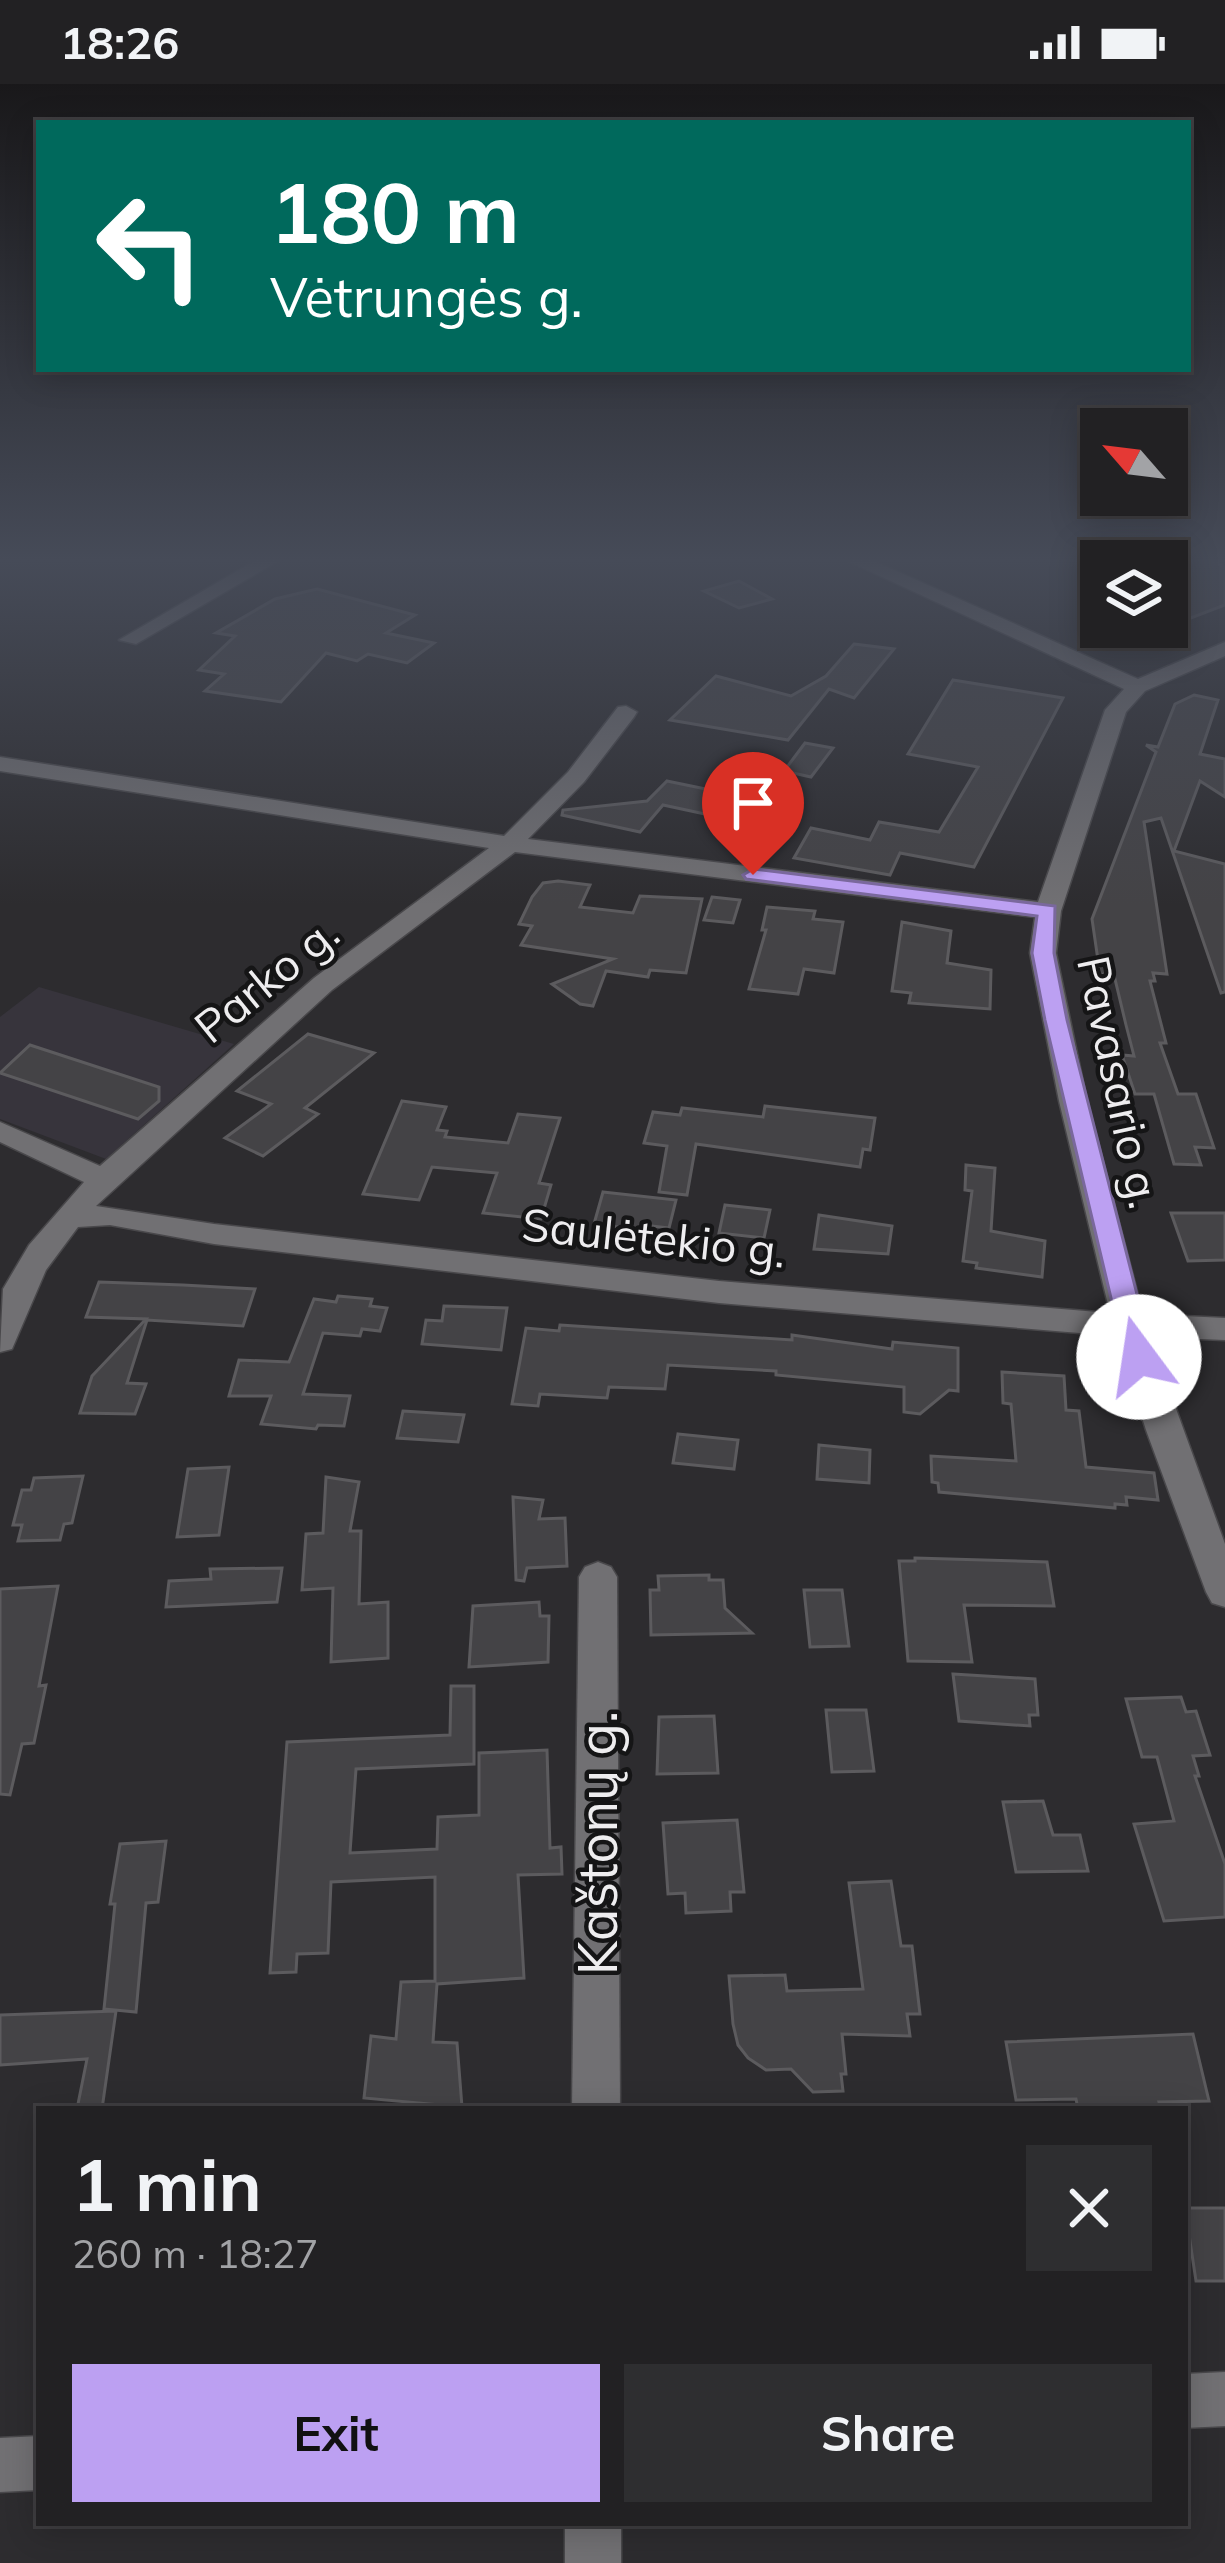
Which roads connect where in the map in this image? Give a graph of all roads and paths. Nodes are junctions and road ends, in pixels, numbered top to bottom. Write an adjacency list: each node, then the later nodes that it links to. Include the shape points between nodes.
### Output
1 (1106, 673): 3 (street)
2 (1171, 673): 3 (street)
3 (1138, 687): 7 (street, Pavasario g., via 1111,720)
4 (626, 712): 6 (street, Parko g., via 576,778)
5 (0, 764): 6 (street)
6 (510, 844): 7 (street); 9 (street, Parko g., via 323,984)
7 (1048, 911): 11 (street, Pavasario g., via 1043,953 1056,1020)
8 (0, 1131): 9 (street)
9 (103, 1179): 10 (street, Parko g.)
10 (75, 1216): 11 (street, Saulėtekio g., via 779,1296); 13 (street, Parko g., via 33,1258)
11 (1130, 1326): 12 (street, Saulėtekio g.); 15 (street, Pavasario g.)
12 (1225, 1329)
13 (0, 1341)
14 (598, 1577): 16 (street, Kaštonų g.)
15 (1225, 1592)
16 (596, 2106)
17 (1225, 2399): 18 (street)
18 (1188, 2401)
19 (36, 2463): 20 (street)
20 (0, 2465)
21 (593, 2526): 22 (street)
22 (593, 2563)

